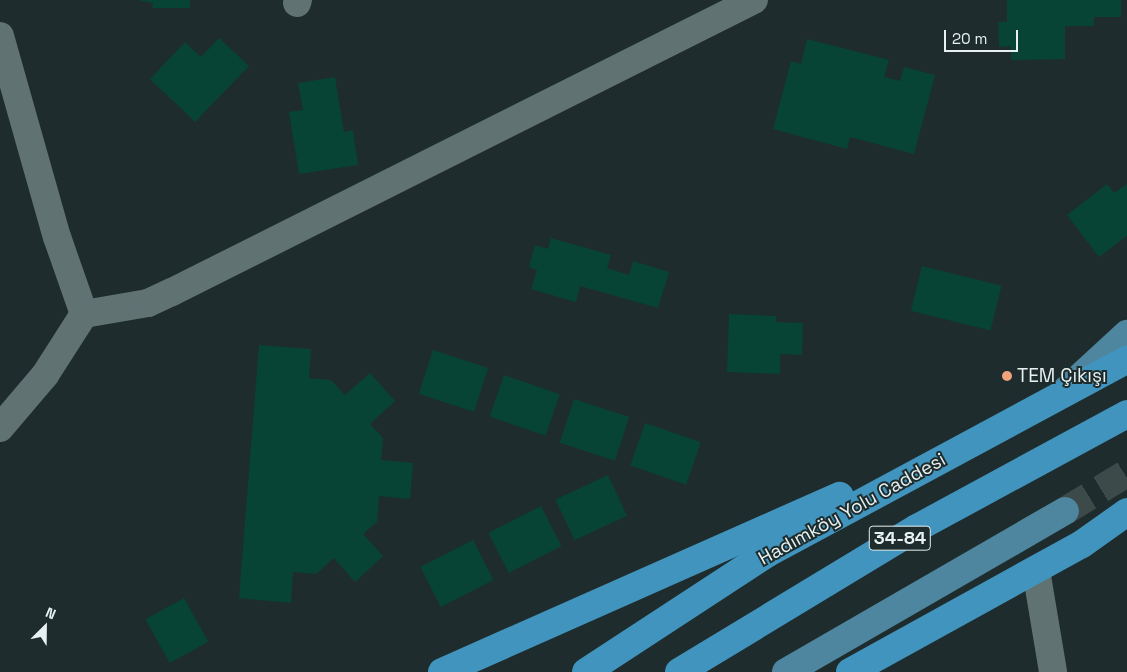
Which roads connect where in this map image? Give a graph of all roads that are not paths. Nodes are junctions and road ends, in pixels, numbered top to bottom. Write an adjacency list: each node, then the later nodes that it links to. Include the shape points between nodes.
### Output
1 (754, 0): 3 (street, via 172,292 148,303)
2 (0, 36): 3 (street, via 57,237)
3 (84, 314): 8 (street, via 45,375)
4 (1127, 334): 6 (main road)
5 (1127, 360): 6 (highway, Hadımköy Yolu Caddesi / 34-84)
6 (1061, 396): 9 (highway, Hadımköy Yolu Caddesi / 34-84)
7 (1127, 414): 15 (highway, 34-84, via 926,523)
8 (0, 428)
9 (903, 482): 13 (highway, via 839,497 760,528); 14 (highway, Hadımköy Yolu Caddesi / 34-84, via 768,554)
10 (1065, 511): 16 (main road)
11 (1126, 514): 12 (highway)
12 (1036, 570): 17 (highway); 18 (street)
13 (442, 672)
14 (586, 672)
15 (679, 672)
16 (786, 672)
17 (850, 672)
18 (1054, 672)

